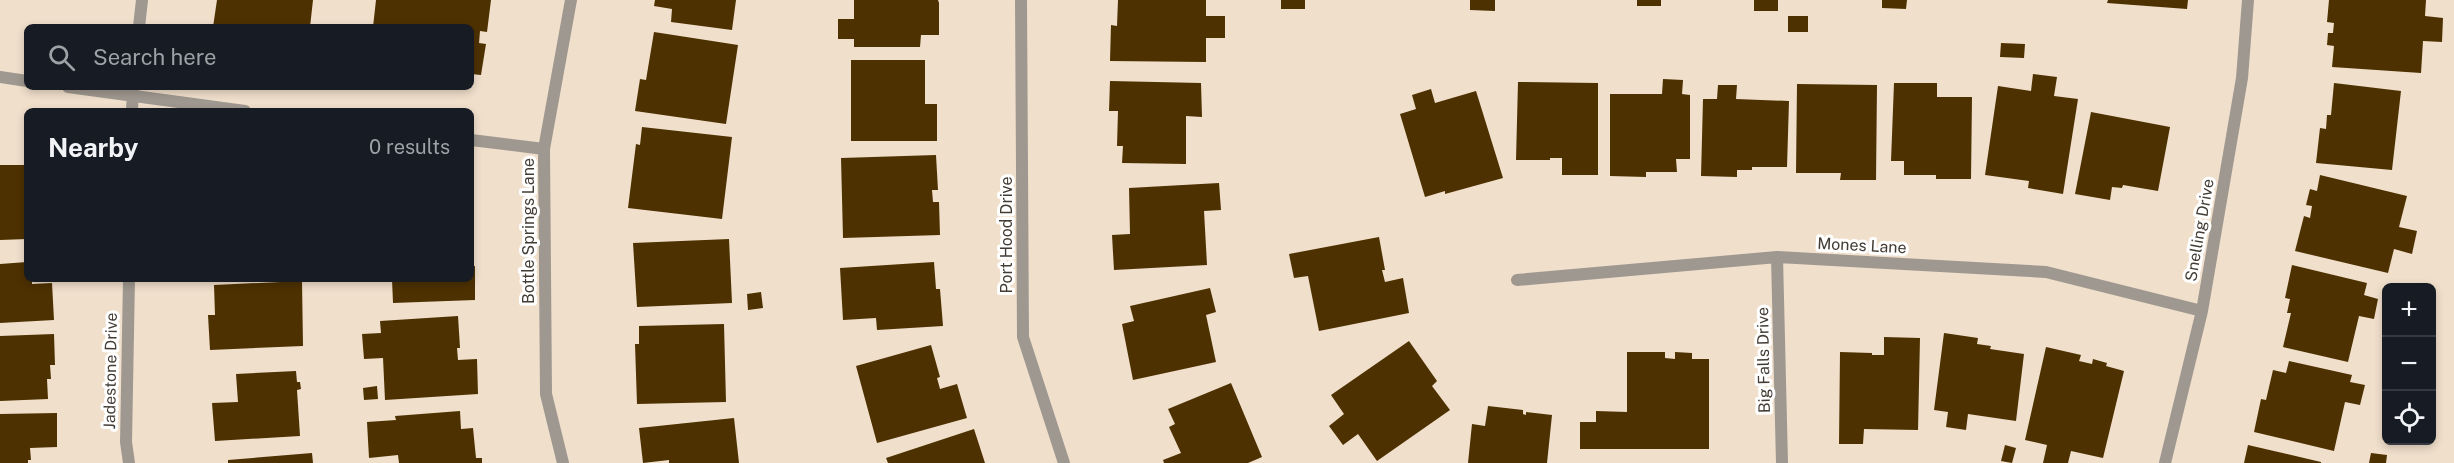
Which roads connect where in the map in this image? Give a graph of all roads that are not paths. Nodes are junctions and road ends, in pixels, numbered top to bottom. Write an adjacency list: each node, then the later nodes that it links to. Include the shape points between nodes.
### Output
1 (142, 0): 5 (street)
2 (571, 0): 13 (street, Bottle Springs Lane)
3 (1021, 0): 20 (street, Port Hood Drive, via 1023,337)
4 (2247, 0): 17 (street, Snelling Drive, via 2242,78)
5 (139, 24)
6 (0, 77): 7 (street)
7 (24, 81)
8 (107, 90): 9 (street)
9 (133, 92): 10 (street); 11 (street)
10 (132, 108)
11 (227, 108)
12 (474, 140): 13 (street)
13 (544, 149): 19 (street, Bottle Springs Lane, via 546,394)
14 (1777, 257): 15 (street, Mones Lane); 17 (street, Mones Lane, via 2046,272); 21 (street, Big Falls Drive)
15 (1517, 280)
16 (129, 282): 18 (street, Jadestone Drive)
17 (2202, 311): 22 (street, Snelling Drive)
18 (129, 463)
19 (563, 463)
20 (1064, 463)
21 (1782, 463)
22 (2165, 463)

